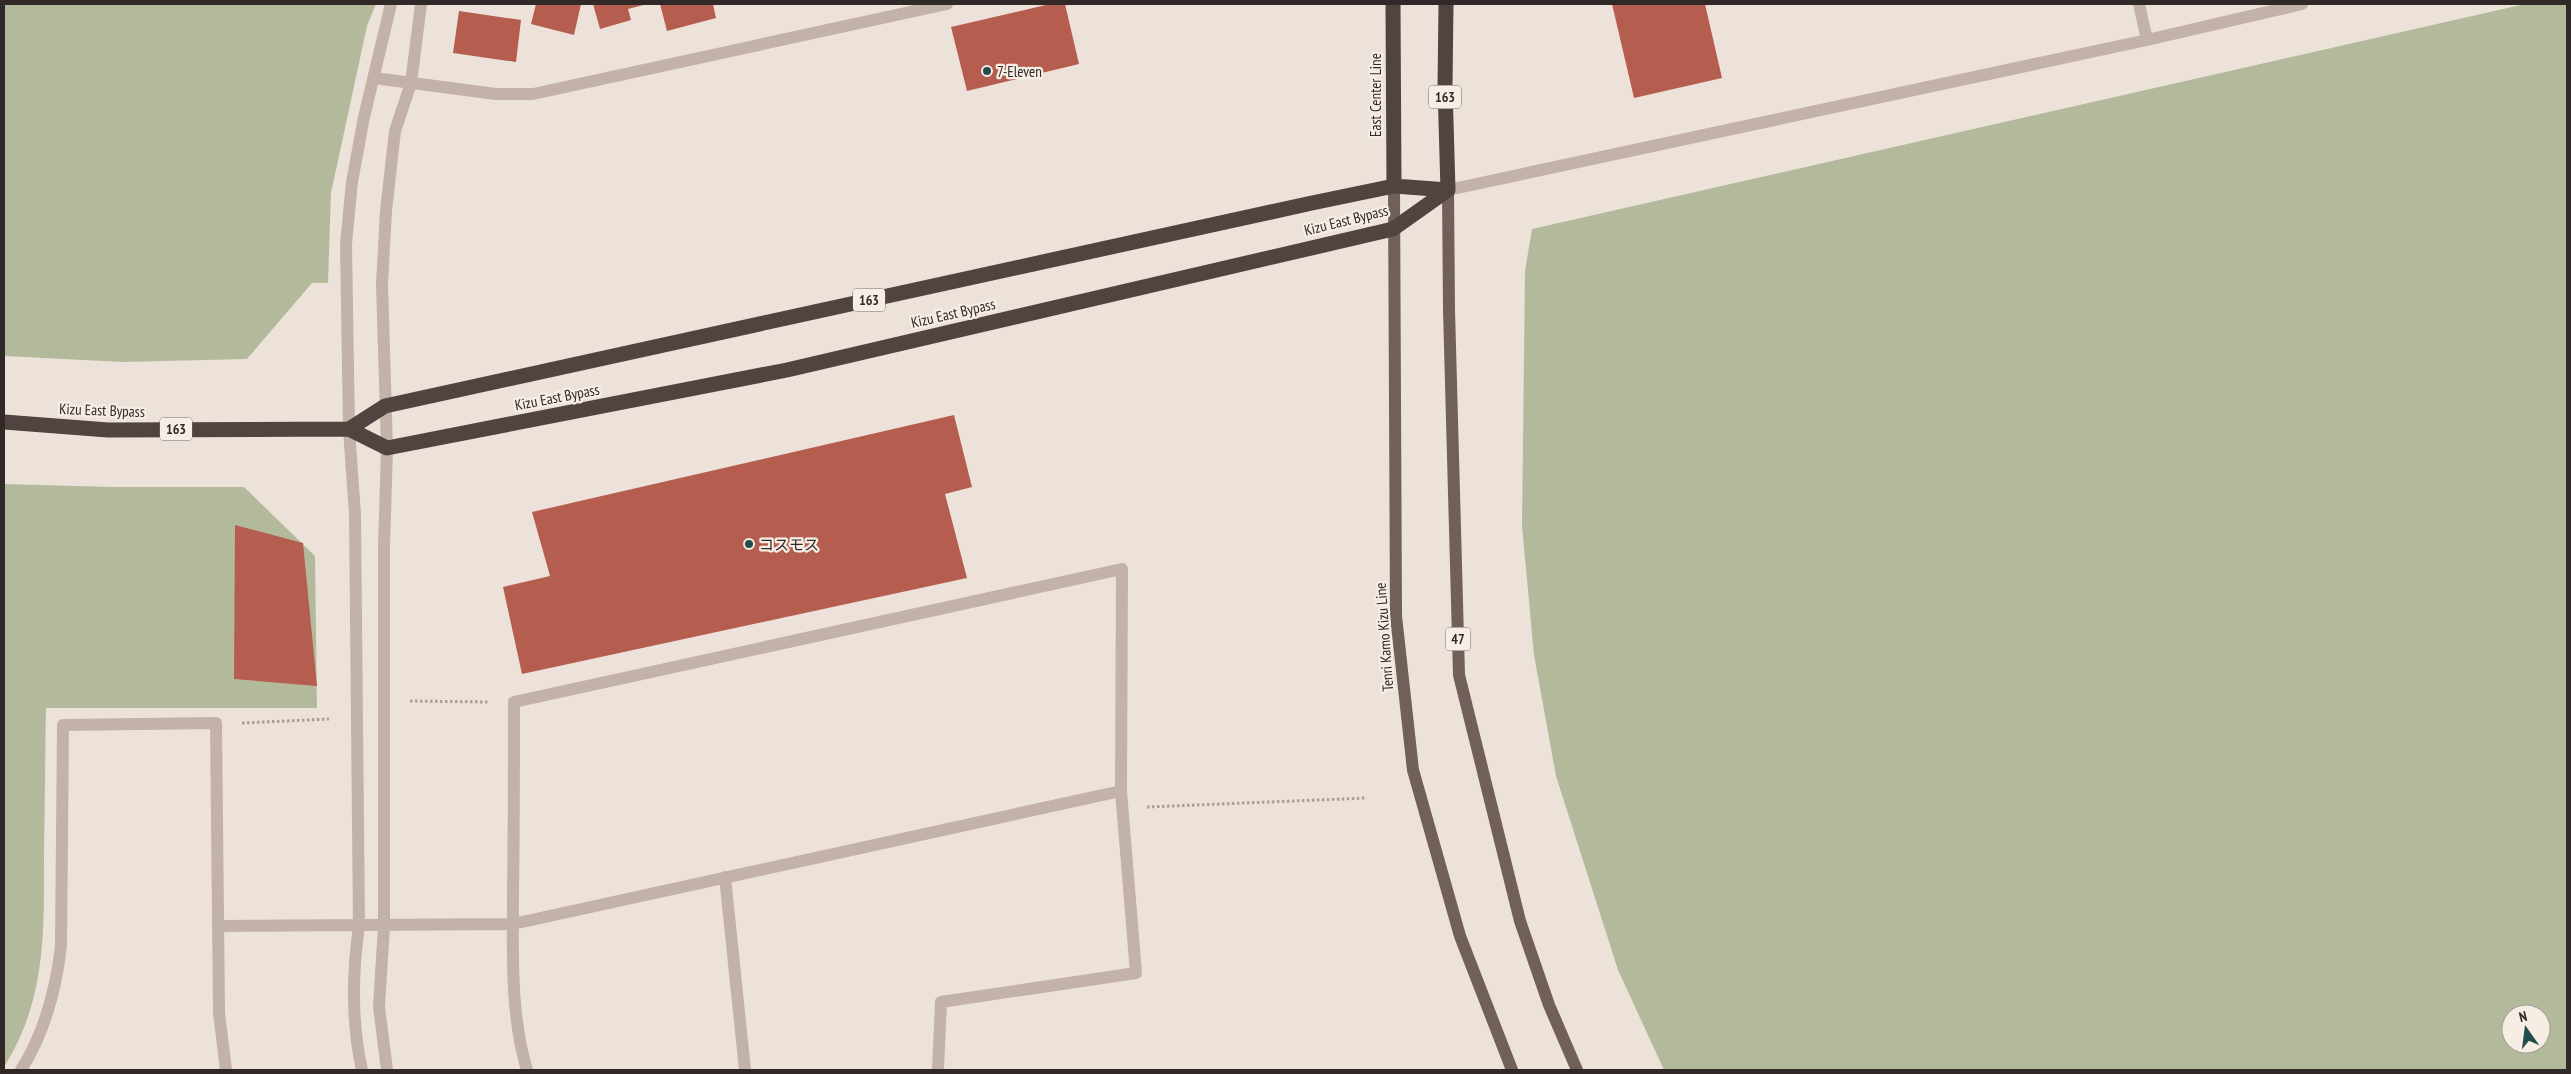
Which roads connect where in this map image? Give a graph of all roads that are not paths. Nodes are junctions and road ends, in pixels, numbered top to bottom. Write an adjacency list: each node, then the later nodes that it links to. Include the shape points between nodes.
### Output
1 (391, 4): 9 (street)
2 (421, 4): 10 (street)
3 (947, 4): 10 (street, via 533,94 496,94)
4 (1393, 4): 11 (highway, East Center Line)
5 (1446, 4): 12 (highway, 163)
6 (2139, 4): 8 (street)
7 (2302, 4): 8 (street)
8 (2147, 40): 12 (street)
9 (374, 78): 10 (street); 16 (street, via 352,182 346,244)
10 (412, 83): 14 (street, via 395,130 386,210 382,284)
11 (1394, 186): 12 (highway, Kizu East Bypass / 163); 13 (main road, Tenri Kamo Kizu Line); 14 (highway, Kizu East Bypass / 163)
12 (1448, 190): 13 (highway, Kizu East Bypass); 32 (main road, 47, via 1459,675 1520,921 1549,1005)
13 (1394, 229): 17 (highway, Kizu East Bypass, via 787,370); 31 (main road, Tenri Kamo Kizu Line, via 1396,616 1413,770 1460,936)
14 (385, 406): 16 (highway, Kizu East Bypass / 163); 17 (street)
15 (4, 422): 16 (highway, Kizu East Bypass / 163, via 108,430)
16 (349, 428): 17 (highway, Kizu East Bypass / 163); 22 (street, via 355,514)
17 (387, 448): 23 (street)
18 (1121, 791): 19 (street); 20 (street, via 1122,569 514,702); 30 (street, via 1136,972 941,1002)
19 (725, 877): 20 (street); 29 (street)
20 (513, 924): 23 (street); 28 (street, via 515,1010)
21 (219, 926): 22 (street); 24 (street, via 216,724 63,725 61,946 57,975 40,1035); 25 (street, via 219,1012)
22 (359, 926): 23 (street); 26 (street, via 353,969 353,1010)
23 (384, 926): 27 (street, via 379,1007)
24 (21, 1070)
25 (226, 1070)
26 (362, 1070)
27 (387, 1070)
28 (527, 1070)
29 (745, 1070)
30 (938, 1070)
31 (1512, 1070)
32 (1577, 1070)

